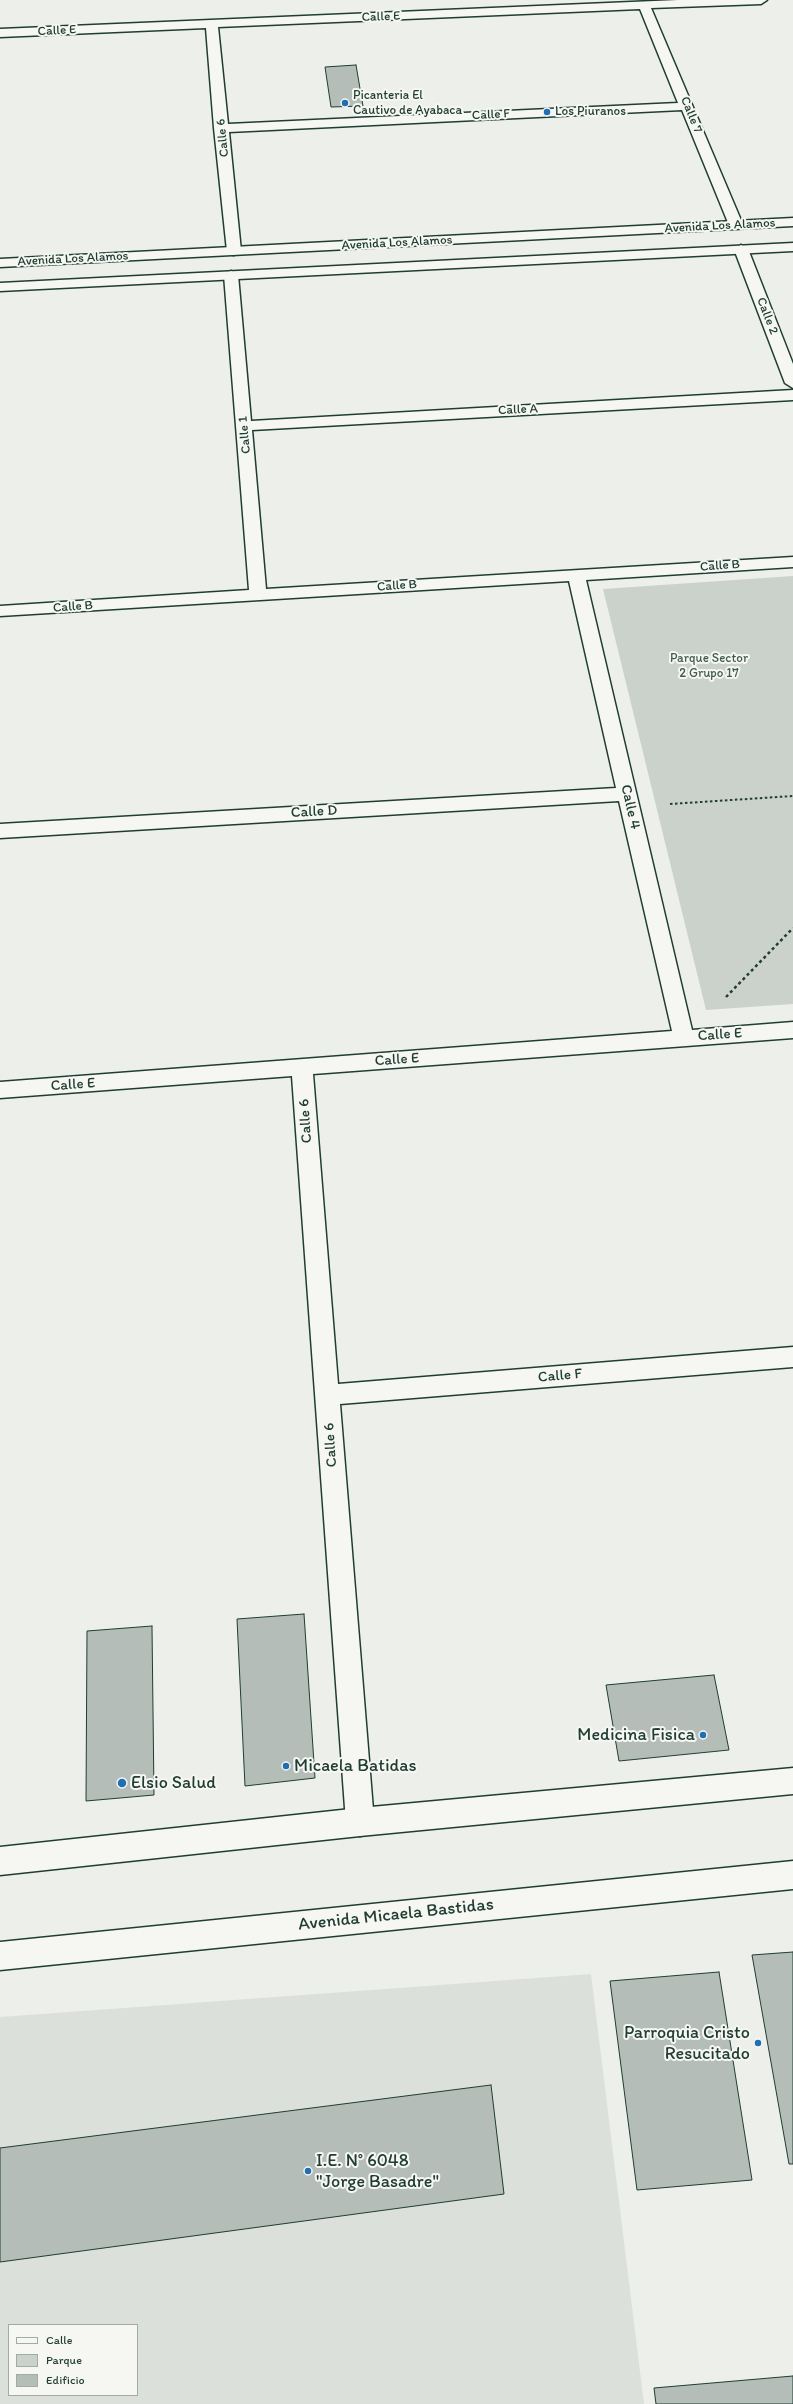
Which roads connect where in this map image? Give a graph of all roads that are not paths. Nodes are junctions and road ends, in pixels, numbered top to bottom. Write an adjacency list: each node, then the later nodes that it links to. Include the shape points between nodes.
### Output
1 (427, 0): 4 (street)
2 (761, 0): 3 (street, Calle E)
3 (644, 5): 4 (street, Calle E); 7 (street, Calle 7)
4 (430, 14): 5 (street, Calle E)
5 (212, 24): 6 (street, Calle E); 8 (street, Calle 6)
6 (0, 33)
7 (688, 106): 8 (street, Calle F); 10 (street, Calle 7)
8 (221, 128): 13 (street, Calle 6)
9 (793, 222): 10 (street, Avenida Los Alamos)
10 (736, 225): 13 (street, Avenida Los Alamos)
11 (793, 247): 12 (street, Avenida Los Alamos)
12 (741, 249): 15 (street, Avenida Los Alamos); 17 (street, Calle 2)
13 (234, 251): 14 (street, Avenida Los Alamos)
14 (0, 263)
15 (231, 275): 16 (street, Avenida Los Alamos); 19 (street, Calle 1)
16 (0, 287)
17 (793, 383)
18 (793, 394): 19 (street, Calle A)
19 (244, 426): 22 (street, Calle 1)
20 (793, 562): 21 (street, Calle B)
21 (576, 575): 22 (street, Calle B); 24 (street, Calle 4)
22 (258, 595): 23 (street, Calle B)
23 (0, 611)
24 (629, 800): 25 (street, Calle D); 27 (street, Calle 4)
25 (0, 831)
26 (793, 1030): 27 (street, Calle E)
27 (684, 1038): 28 (street, Calle E)
28 (302, 1067): 29 (street, Calle E); 31 (street, Calle 6)
29 (0, 1090)
30 (793, 1357): 31 (street, Calle F)
31 (327, 1394): 33 (street, Calle 6)
32 (793, 1781): 33 (street)
33 (360, 1822): 34 (street)
34 (0, 1861)
35 (793, 1875): 36 (street, Avenida Micaela Bastidas)
36 (0, 1956)

